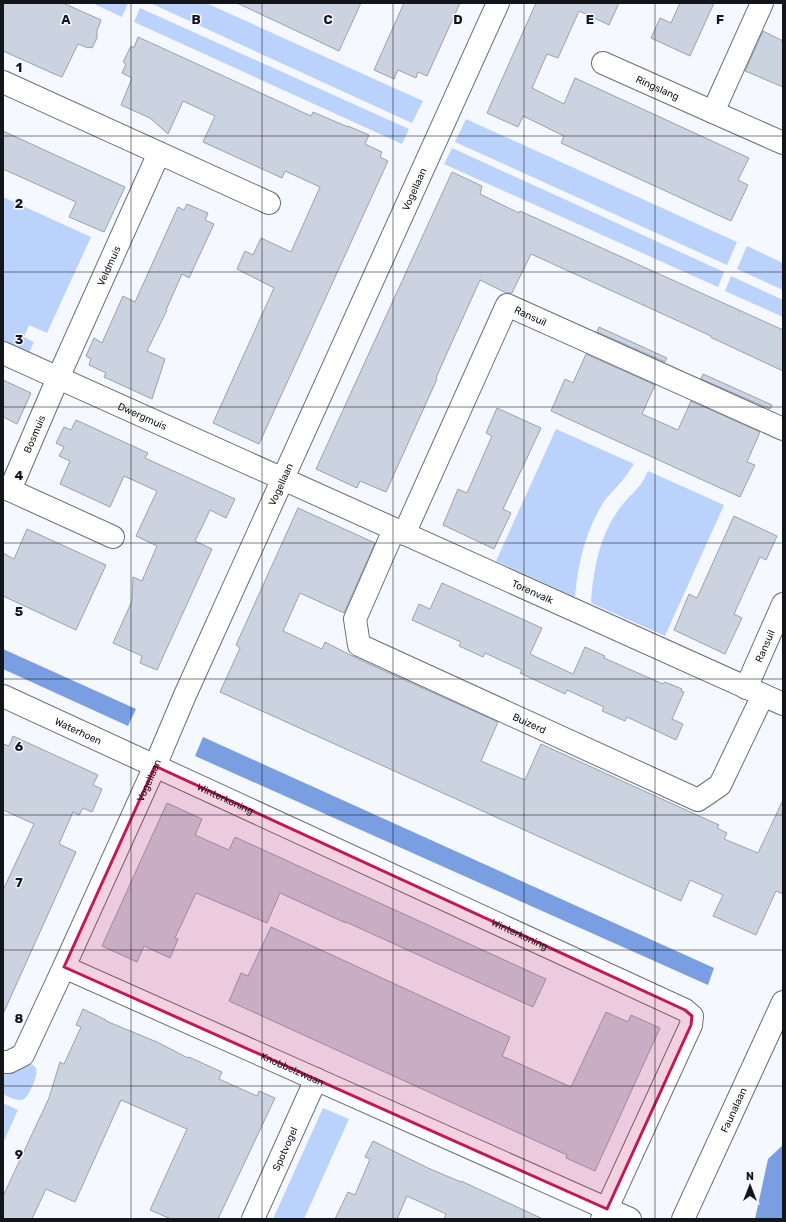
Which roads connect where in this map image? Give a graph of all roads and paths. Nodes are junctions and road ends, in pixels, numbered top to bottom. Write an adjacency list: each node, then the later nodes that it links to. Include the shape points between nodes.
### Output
1 (498, 3): 12 (street, Vogellaan)
2 (762, 3): 5 (street)
3 (603, 63): 5 (street, Ringslang)
4 (3, 82): 7 (street)
5 (713, 112): 6 (street, Ringslang)
6 (783, 143)
7 (159, 153): 8 (street); 10 (street, Veldmuis)
8 (269, 202)
9 (3, 353): 10 (street, Dwergmuis)
10 (58, 378): 12 (street, Dwergmuis); 13 (street, Bosmuis)
11 (783, 430): 14 (street, Ransuil, via 507,305)
12 (283, 479): 14 (street, Torenvalk); 20 (street, Vogellaan)
13 (6, 488): 15 (street, Bosmuis)
14 (399, 532): 17 (street, Torenvalk); 17 (street, Buizerd, via 356,619 359,646 698,800 720,785)
15 (113, 537)
16 (783, 604): 17 (street, Ransuil)
17 (755, 691): 19 (street, Torenvalk)
18 (3, 696): 20 (street, Waterhoen)
19 (783, 704)
20 (155, 766): 21 (street, Vogellaan); 25 (street, Winterkoning, via 685,1010 692,1016 691,1026)
21 (64, 967): 23 (street, via 23,1055); 24 (street, Knobbelzwaan)
22 (783, 1002): 28 (street, Faunalaan)
23 (3, 1062)
24 (316, 1079): 25 (street, Knobbelzwaan); 26 (street, Spotvogel)
25 (605, 1214): 27 (street, Knobbelzwaan)
26 (253, 1219)
27 (630, 1219)
28 (684, 1219)

